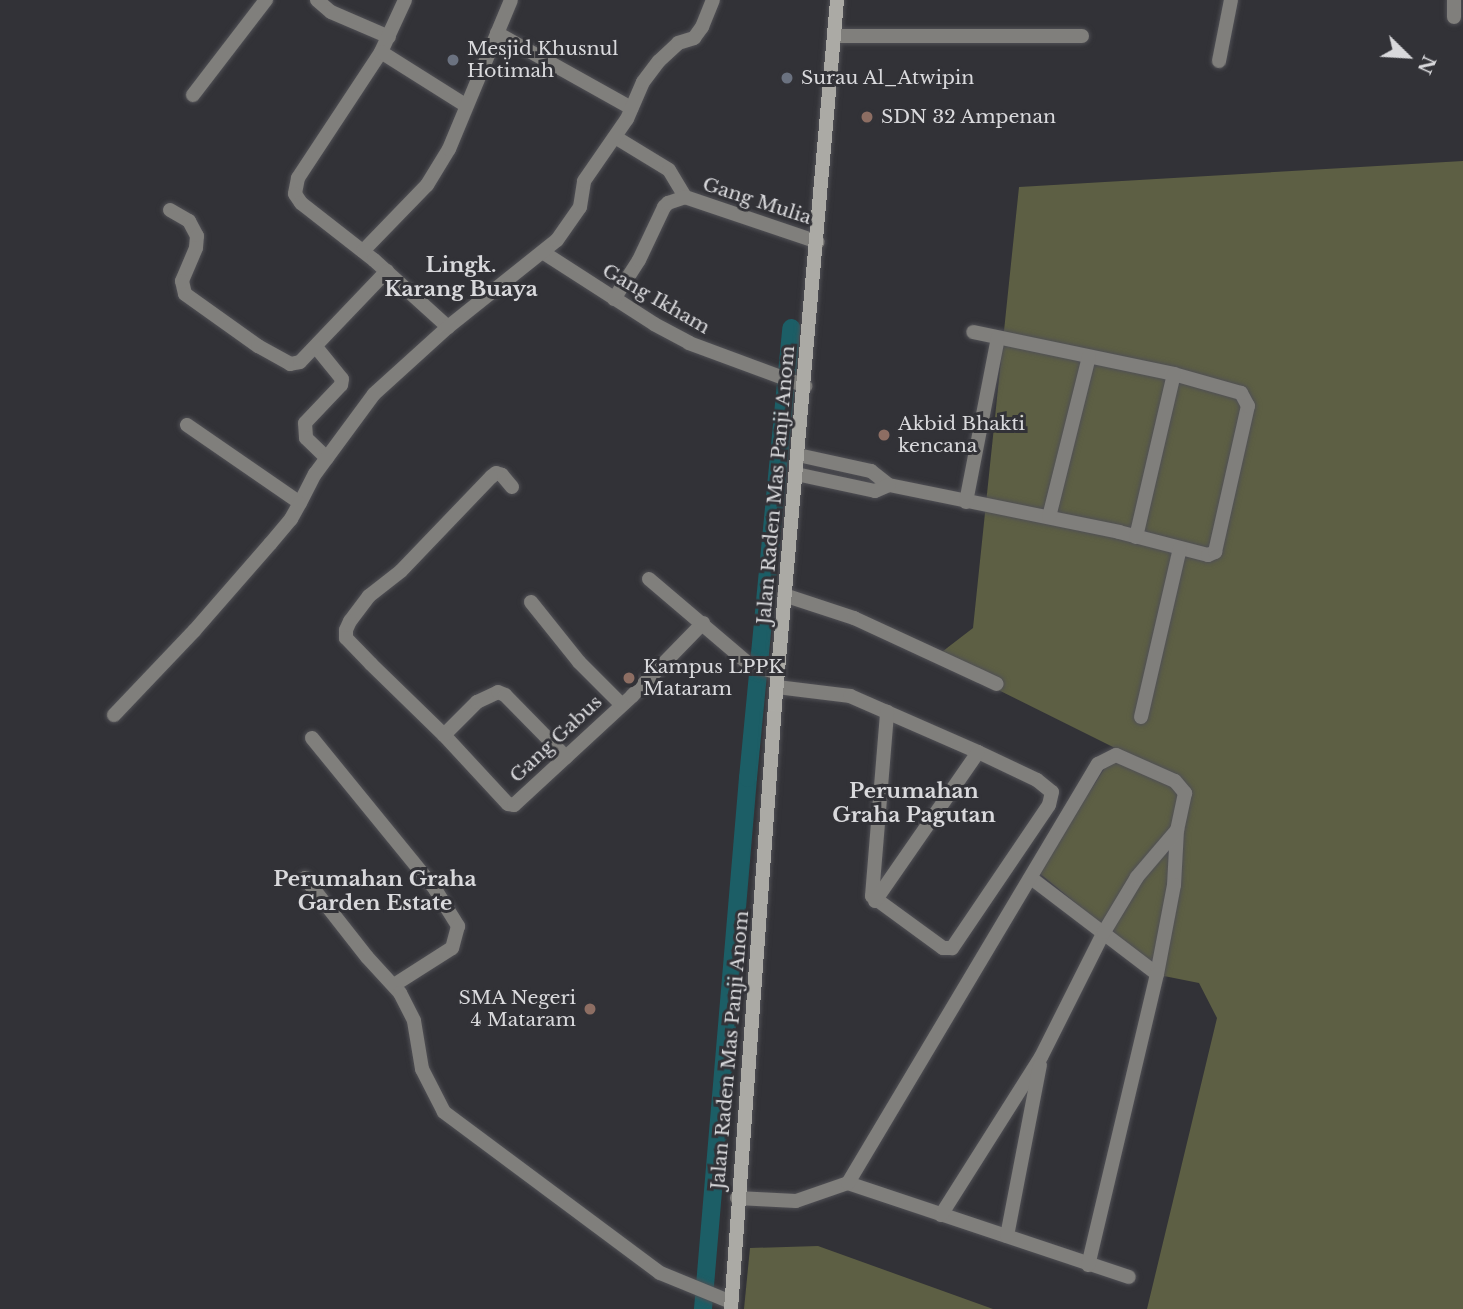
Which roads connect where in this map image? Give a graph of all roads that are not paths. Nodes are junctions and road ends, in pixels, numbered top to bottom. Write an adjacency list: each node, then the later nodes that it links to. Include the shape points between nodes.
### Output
1 (266, 0): 16 (street)
2 (317, 0): 13 (street, via 331,12)
3 (405, 0): 13 (street)
4 (511, 0): 10 (street)
5 (713, 0): 18 (street, via 694,38 678,43 659,61)
6 (837, 0): 11 (street, Jalan Raden Mas Panji Anom)
7 (1231, 0): 15 (street)
8 (1454, 0): 9 (street)
9 (1454, 17)
10 (497, 33): 17 (street); 18 (street)
11 (836, 36): 12 (street); 22 (street, Jalan Raden Mas Panji Anom)
12 (1082, 36)
13 (389, 37): 14 (street)
14 (381, 52): 17 (street); 23 (street, via 295,186 301,203)
15 (1219, 61)
16 (193, 95)
17 (465, 105): 23 (street, via 449,149 427,185)
18 (631, 108): 19 (street)
19 (615, 137): 20 (street, via 670,170); 24 (street, via 584,181 580,209)
20 (685, 197): 22 (street, Gang Mulia); 26 (street, via 664,207)
21 (170, 209): 30 (street, via 189,221 197,236 182,281 185,294 290,363 300,362)
22 (818, 242): 33 (street, Jalan Raden Mas Panji Anom)
23 (363, 251): 25 (street)
24 (544, 253): 26 (street, Gang Ikham); 27 (street)
25 (387, 271): 27 (street); 30 (street)
26 (614, 299): 33 (street, Gang Ikham, via 689,343)
27 (448, 327): 36 (street, via 374,394)
28 (973, 332): 29 (street)
29 (998, 338): 31 (street); 40 (street)
30 (316, 346): 36 (street, via 342,379 304,432)
31 (1089, 357): 32 (street); 42 (street)
32 (1174, 374): 43 (street); 44 (street, via 1236,391 1248,405 1217,549 1208,555)
33 (799, 384): 35 (street, Jalan Raden Mas Panji Anom)
34 (187, 425): 41 (street)
35 (798, 455): 37 (street, Jalan Raden Mas Panji Anom); 38 (street, via 871,471)
36 (327, 458): 41 (street)
37 (796, 474): 38 (street, via 875,491); 46 (street, Jalan Raden Mas Panji Anom)
38 (890, 485): 40 (street)
39 (512, 487): 55 (street, Gang Gabus, via 502,475 491,477 349,621 346,638)
40 (966, 502): 42 (street)
41 (300, 503): 53 (street, via 194,631)
42 (1049, 517): 43 (street)
43 (1136, 537): 44 (street)
44 (1180, 548): 54 (street)
45 (649, 579): 48 (street)
46 (785, 595): 49 (street, Jalan Raden Mas Panji Anom); 50 (street, via 854,618)
47 (531, 602): 51 (street, via 579,662)
48 (703, 623): 49 (street, via 749,664); 51 (street, Gang Gabus)
49 (773, 677): 52 (street, via 843,694); 68 (street, Jalan Raden Mas Panji Anom)
50 (997, 684)
51 (621, 704): 58 (street, Gang Gabus)
52 (887, 712): 57 (street); 62 (street, via 871,889)
53 (114, 715)
54 (1141, 717)
55 (444, 735): 58 (street, via 477,702 498,692); 58 (street, Gang Gabus, via 512,805)
56 (312, 738): 65 (street, via 435,889 458,926 452,948)
57 (978, 752): 62 (street); 62 (street, via 1046,785 1052,798 957,943 943,948)
58 (566, 757)
59 (1177, 830): 61 (street, via 1185,793 1182,786 1121,756 1109,756 1098,764); 63 (street, via 1137,877); 64 (street, via 1174,885)
60 (305, 878): 65 (street)
61 (1031, 878): 63 (street); 67 (street)
62 (875, 901)
63 (1104, 932): 64 (street); 66 (street)
64 (1157, 974): 71 (street)
65 (394, 985): 73 (street, via 413,1017 422,1069 444,1112 639,1259)
66 (1041, 1057): 69 (street); 70 (street)
67 (848, 1183): 68 (street, via 796,1201); 69 (street)
68 (737, 1199): 73 (street, Jalan Raden Mas Panji Anom)
69 (941, 1215): 70 (street)
70 (1007, 1236): 71 (street)
71 (1088, 1265): 72 (street)
72 (1129, 1277)
73 (731, 1306)

